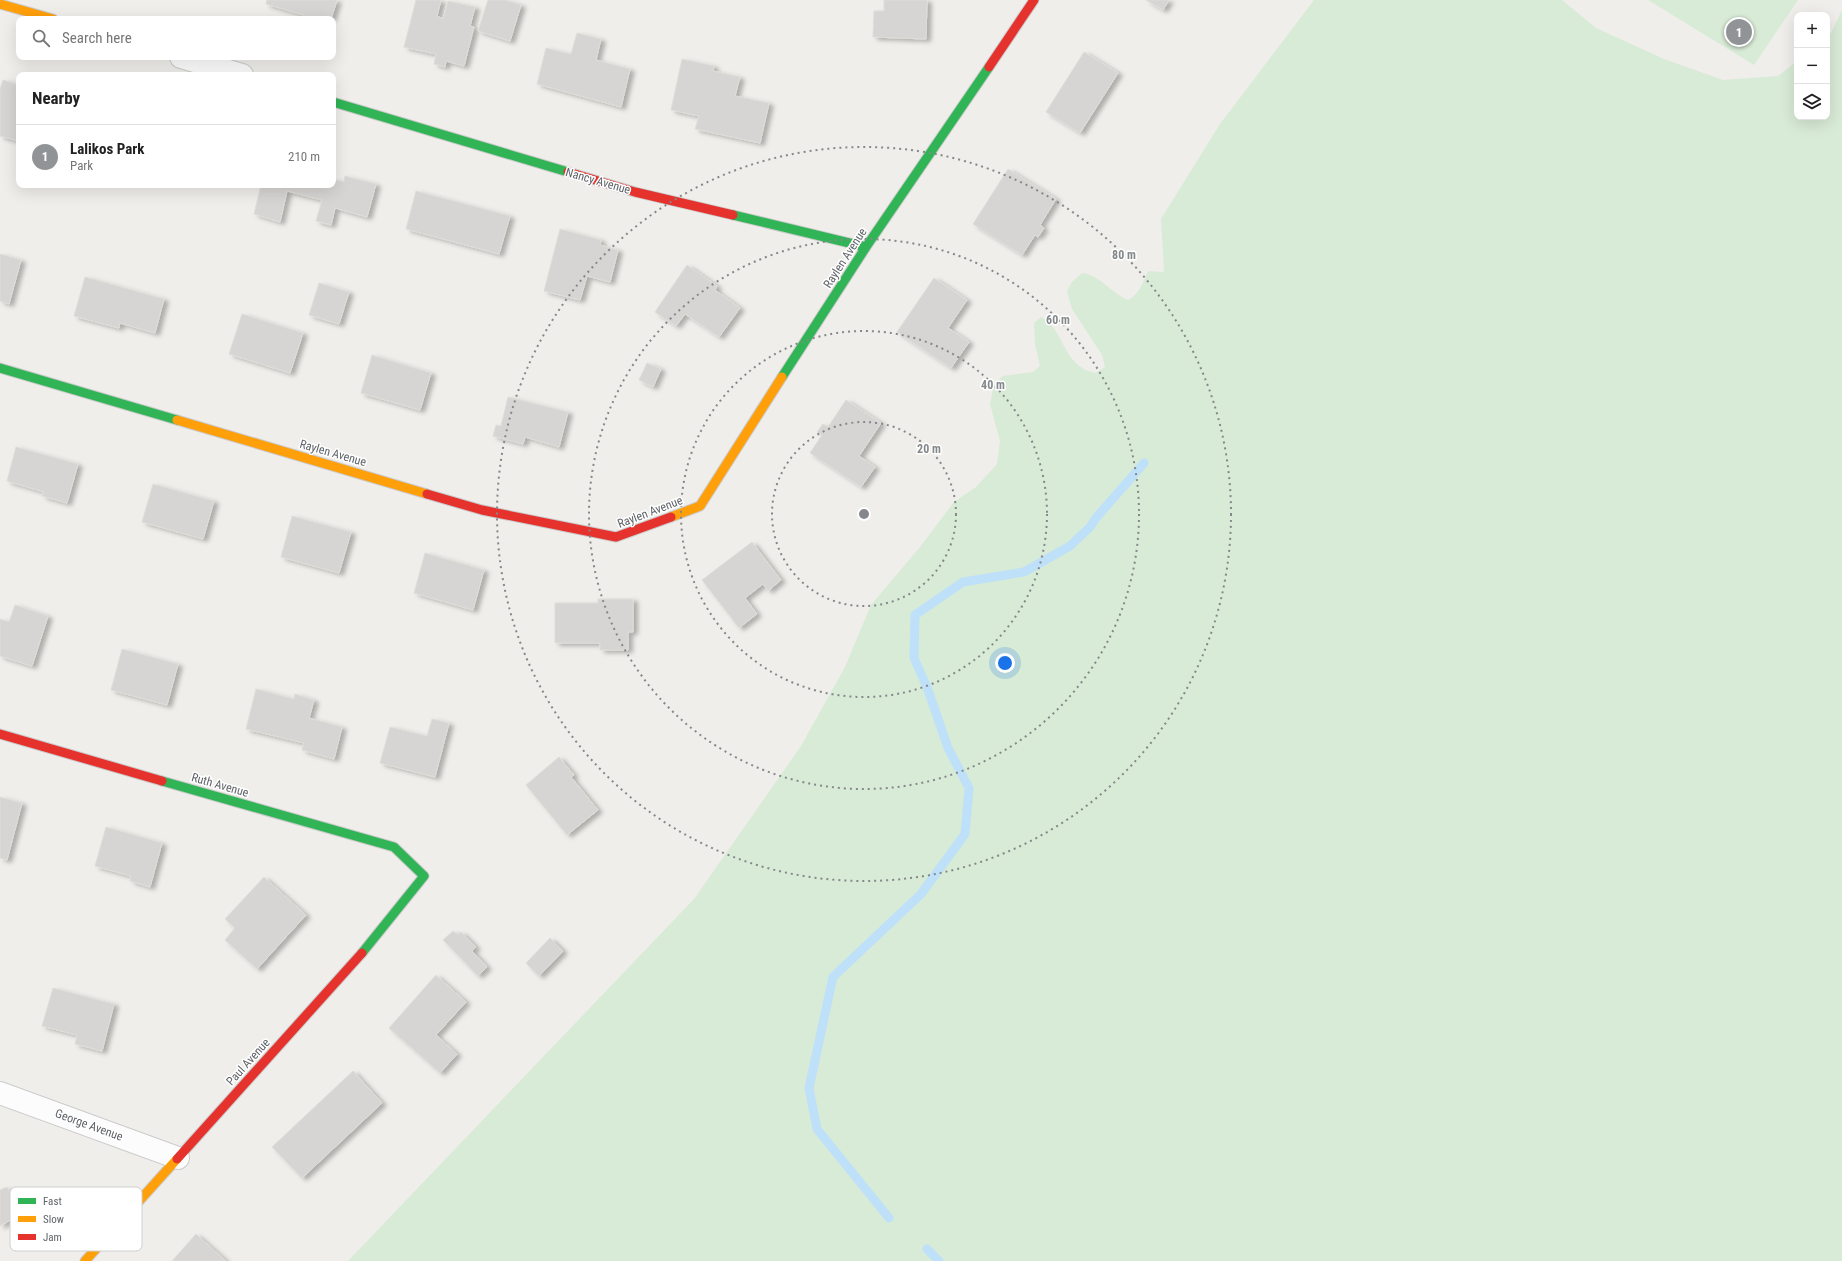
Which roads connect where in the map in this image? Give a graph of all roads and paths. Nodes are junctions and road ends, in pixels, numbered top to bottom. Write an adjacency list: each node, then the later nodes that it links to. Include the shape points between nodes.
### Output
1 (1034, 0): 7 (street, Raylen Avenue)
2 (0, 4): 3 (street)
3 (42, 16)
4 (192, 60): 5 (street)
5 (232, 72)
6 (336, 103): 7 (street, Nancy Avenue, via 634,192)
7 (866, 247): 8 (street, Raylen Avenue, via 700,506 616,537 482,510)
8 (0, 368)
9 (0, 734): 10 (street, Ruth Avenue, via 394,847)
10 (424, 876): 12 (street, Paul Avenue, via 358,958)
11 (0, 1094): 12 (street, George Avenue)
12 (178, 1158): 13 (street, Paul Avenue)
13 (142, 1198)
14 (95, 1251): 15 (street, Paul Avenue)
15 (86, 1261)

